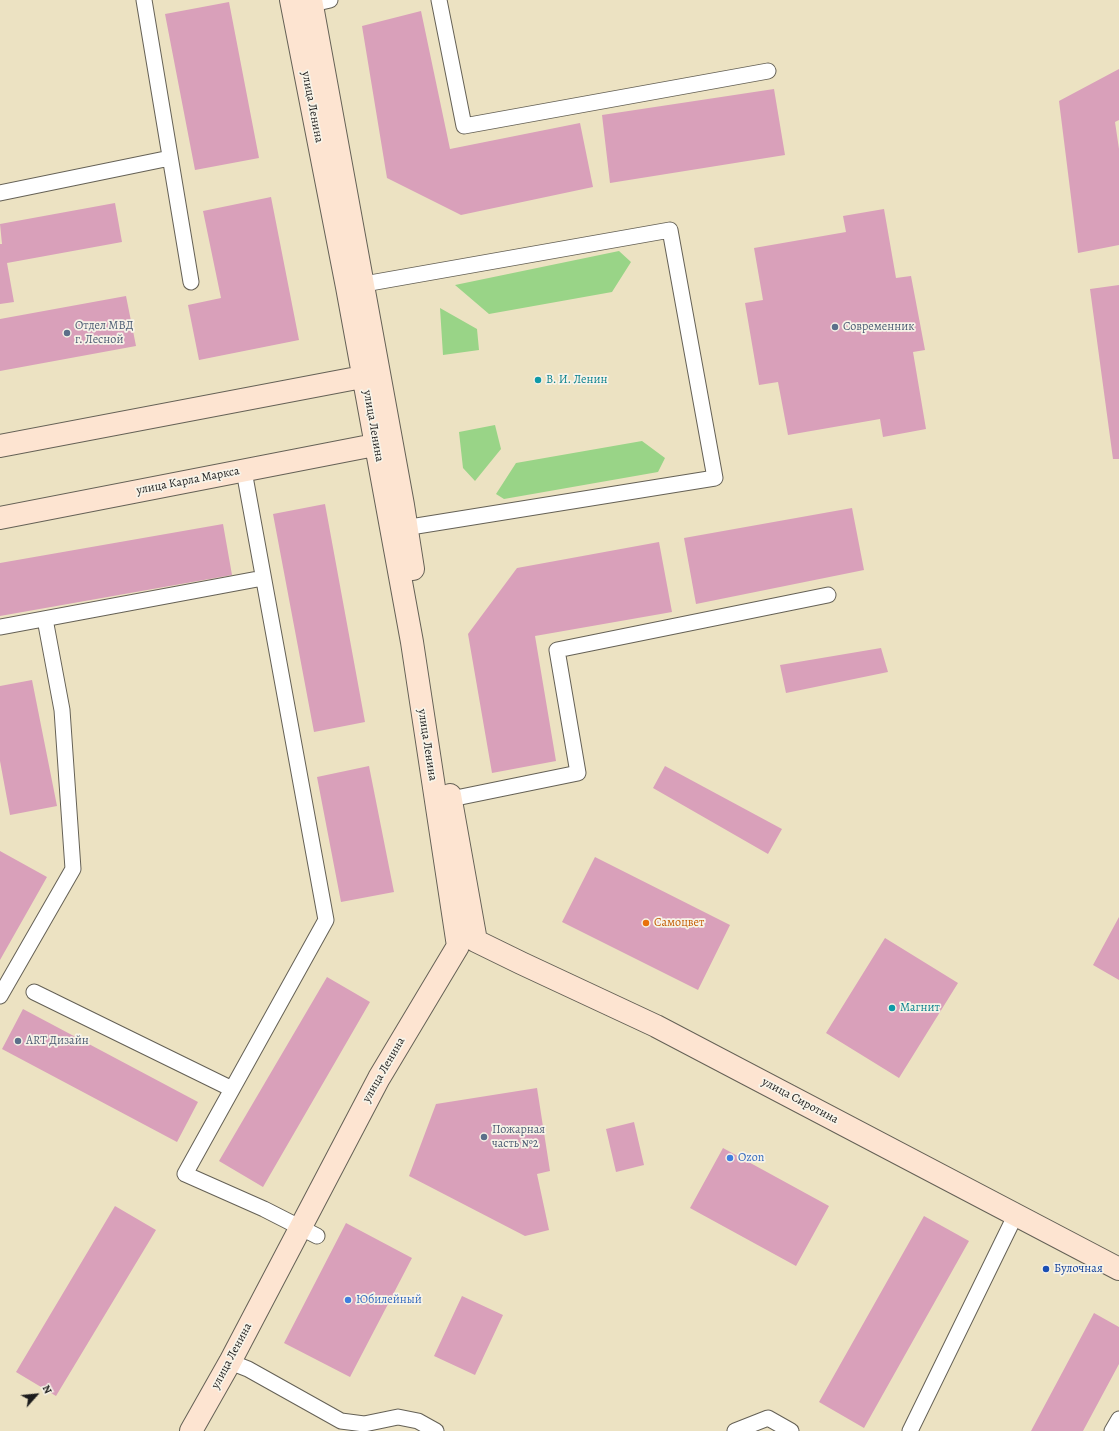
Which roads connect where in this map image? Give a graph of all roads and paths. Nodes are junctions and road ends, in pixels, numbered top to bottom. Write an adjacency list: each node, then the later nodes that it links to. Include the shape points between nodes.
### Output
1 (144, 0): 5 (lane)
2 (439, 0): 4 (lane, via 464,126)
3 (307, 2): 8 (main road, улица Ленина)
4 (768, 71)
5 (170, 158): 6 (lane); 7 (lane)
6 (0, 193)
7 (191, 282)
8 (355, 286): 9 (main road, улица Ленина); 14 (lane, via 670,230 714,478)
9 (371, 375): 10 (main road, улица Ленина); 11 (main road)
10 (384, 443): 12 (main road, улица Карла Маркса); 14 (main road, улица Ленина)
11 (0, 446)
12 (244, 471): 13 (main road, улица Карла Маркса); 15 (lane)
13 (0, 518)
14 (399, 529): 19 (main road); 20 (main road, улица Ленина, via 412,642)
15 (263, 578): 17 (lane); 23 (lane, via 326,920)
16 (828, 595): 19 (lane, via 557,650 578,773)
17 (45, 619): 18 (lane); 22 (lane, via 62,710 73,869)
18 (1, 627)
19 (451, 799): 20 (main road)
20 (467, 944): 24 (main road, улица Сиротина, via 521,963 656,1026); 25 (main road, улица Ленина, via 378,1078)
21 (34, 992): 23 (lane)
22 (0, 996)
23 (232, 1089): 25 (lane, via 185,1174)
24 (1016, 1214): 26 (main road, улица Сиротина); 33 (lane)
25 (309, 1232): 27 (main road, улица Ленина)
26 (1119, 1269)
27 (230, 1362): 29 (main road, улица Ленина); 30 (lane, via 248,1369 341,1421 364,1424 398,1417 418,1422)
28 (1119, 1419): 34 (lane)
29 (191, 1431)
30 (436, 1431)
31 (735, 1431): 32 (lane, via 768,1418)
32 (791, 1431)
33 (910, 1431)
34 (1112, 1431)

